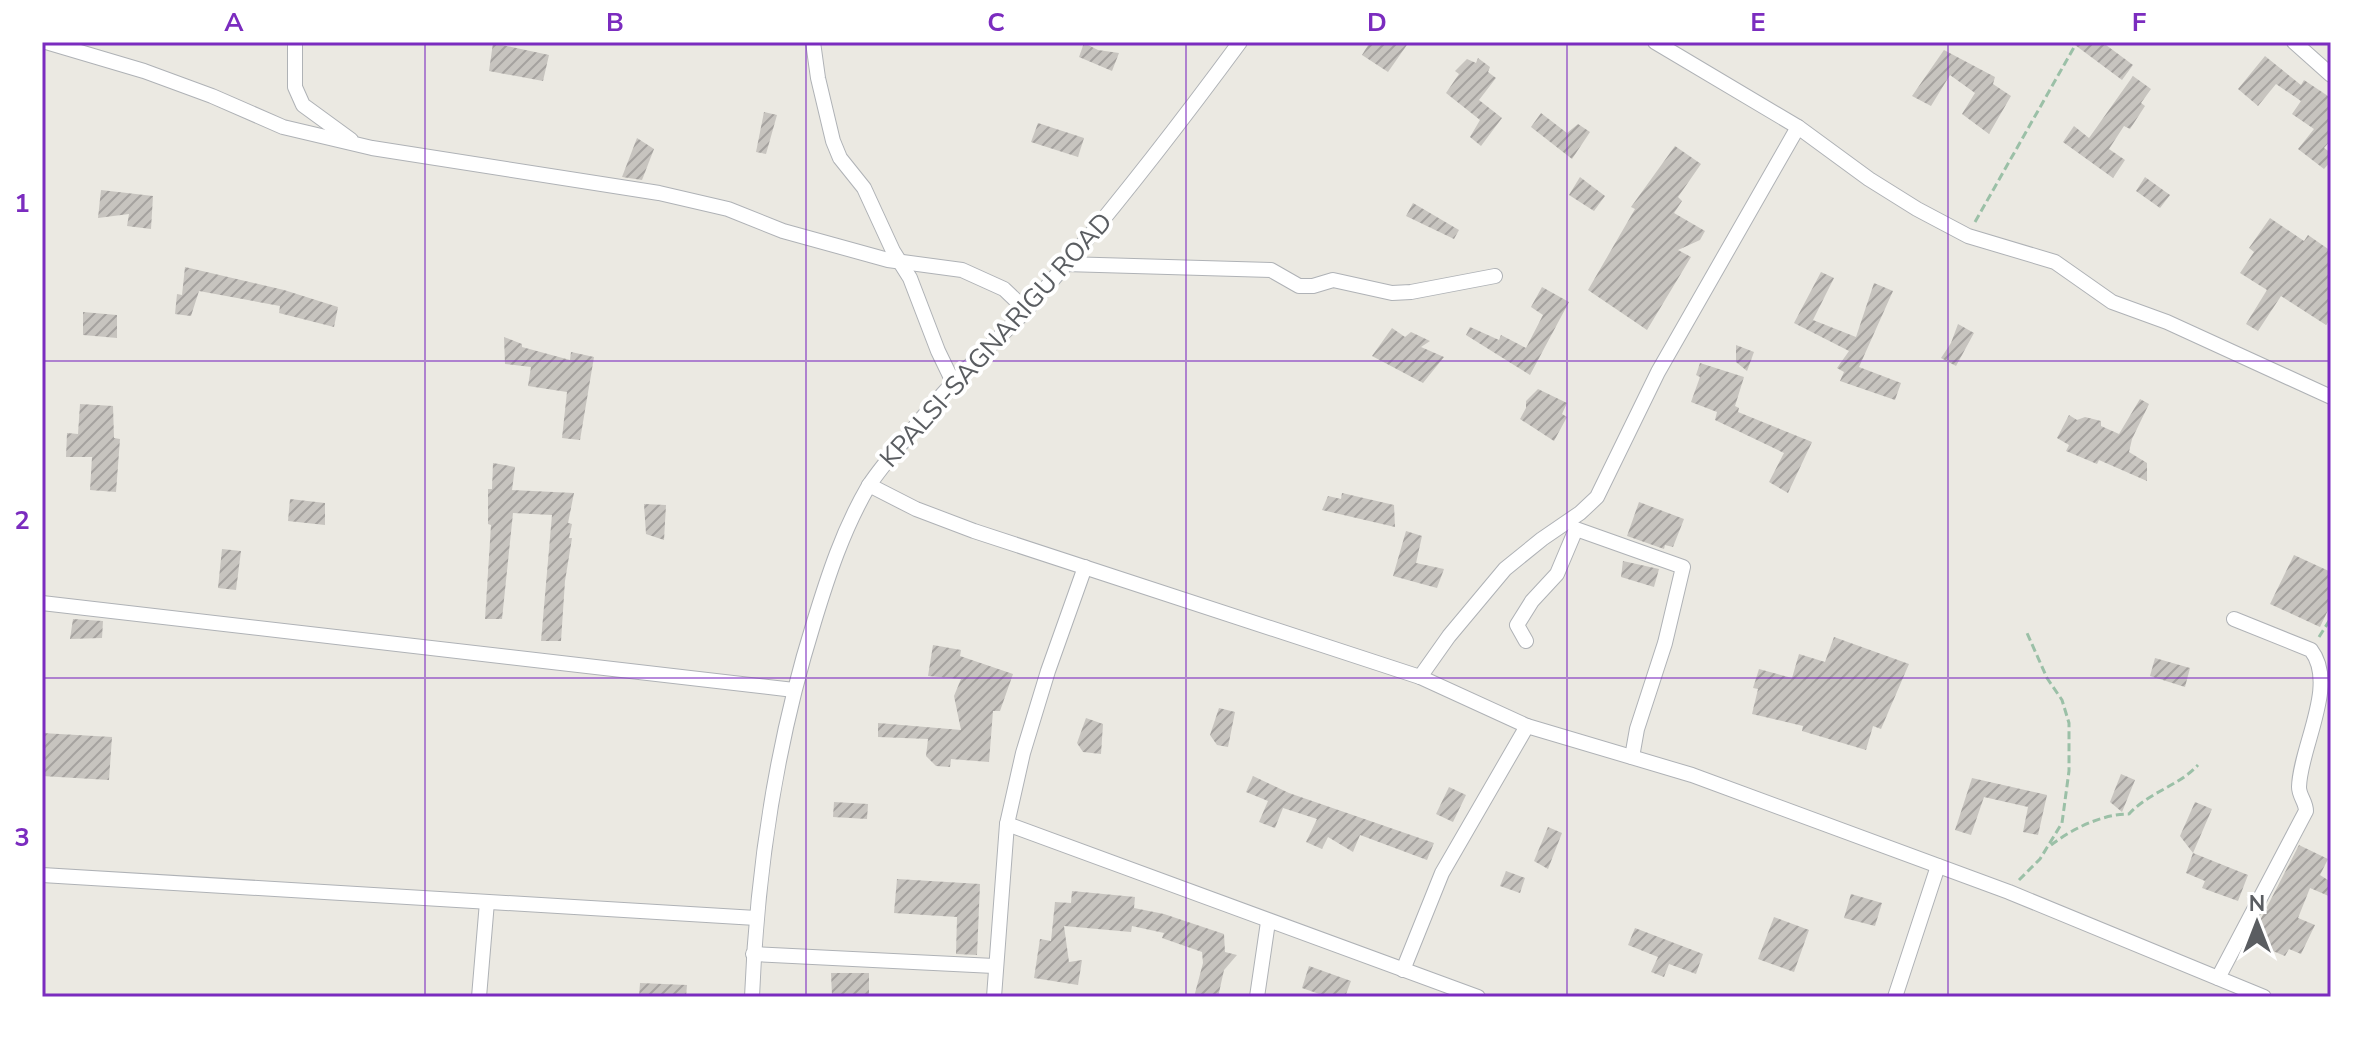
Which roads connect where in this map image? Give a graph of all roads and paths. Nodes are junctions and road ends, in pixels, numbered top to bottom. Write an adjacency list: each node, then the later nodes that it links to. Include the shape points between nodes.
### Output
1 (46, 42): 10 (street, via 158,76 283,127)
2 (295, 42): 10 (street, via 295,87 303,105)
3 (813, 42): 12 (street, via 833,141 864,188)
4 (1240, 42): 13 (street, KPALSI-SAGNARIGU ROAD, via 1147,167)
5 (1655, 42): 9 (street)
6 (2077, 42): 11 (path)
7 (2294, 42): 8 (street)
8 (2331, 75)
9 (1798, 127): 11 (street, via 1881,186); 27 (street, via 1658,372 1597,497 1505,569)
10 (358, 145): 12 (street, via 659,193)
11 (1968, 236): 17 (street, via 2055,262 2112,302)
12 (902, 264): 15 (street, via 975,274 1004,289); 16 (street)
13 (1065, 264): 14 (street, via 1271,270 1299,286 1333,280 1392,293); 15 (street, KPALSI-SAGNARIGU ROAD)
14 (1495, 276)
15 (1026, 310): 16 (street, KPALSI-SAGNARIGU ROAD)
16 (953, 382): 18 (street, KPALSI-SAGNARIGU ROAD)
17 (2331, 397)
18 (869, 485): 19 (street, via 931,514); 28 (street, KPALSI-SAGNARIGU ROAD, via 829,574)
19 (1085, 567): 27 (street); 32 (street, via 1023,753)
20 (42, 603): 28 (street)
21 (2331, 618): 23 (path)
22 (2234, 619): 26 (street)
23 (2328, 626): 26 (path)
24 (2027, 633): 33 (path, via 2069,723 2062,823)
25 (1526, 641): 30 (street, via 1517,625 1557,574 1576,529 1683,567)
26 (2311, 650): 43 (street, via 2321,684 2299,786 2306,811)
27 (1420, 677): 29 (street)
28 (794, 690): 38 (street, KPALSI-SAGNARIGU ROAD, via 767,820)
29 (1527, 726): 30 (street); 42 (street, via 1442,873)
30 (1632, 757): 34 (street)
31 (2198, 765): 33 (path, via 2129,814 2083,826)
32 (1007, 824): 39 (street); 41 (street)
33 (2048, 847): 36 (path)
34 (1938, 866): 36 (street); 49 (street)
35 (42, 875): 37 (street)
36 (2009, 892): 43 (street)
37 (487, 902): 38 (street); 44 (street)
38 (756, 918): 40 (street, KPALSI-SAGNARIGU ROAD)
39 (1268, 922): 42 (street); 47 (street)
40 (753, 954): 41 (street); 45 (street, KPALSI-SAGNARIGU ROAD)
41 (994, 966): 46 (street)
42 (1403, 970): 48 (street)
43 (2218, 978): 50 (street)
44 (479, 997)
45 (752, 997)
46 (994, 997)
47 (1257, 997)
48 (1478, 997)
49 (1895, 997)
50 (2264, 997)

